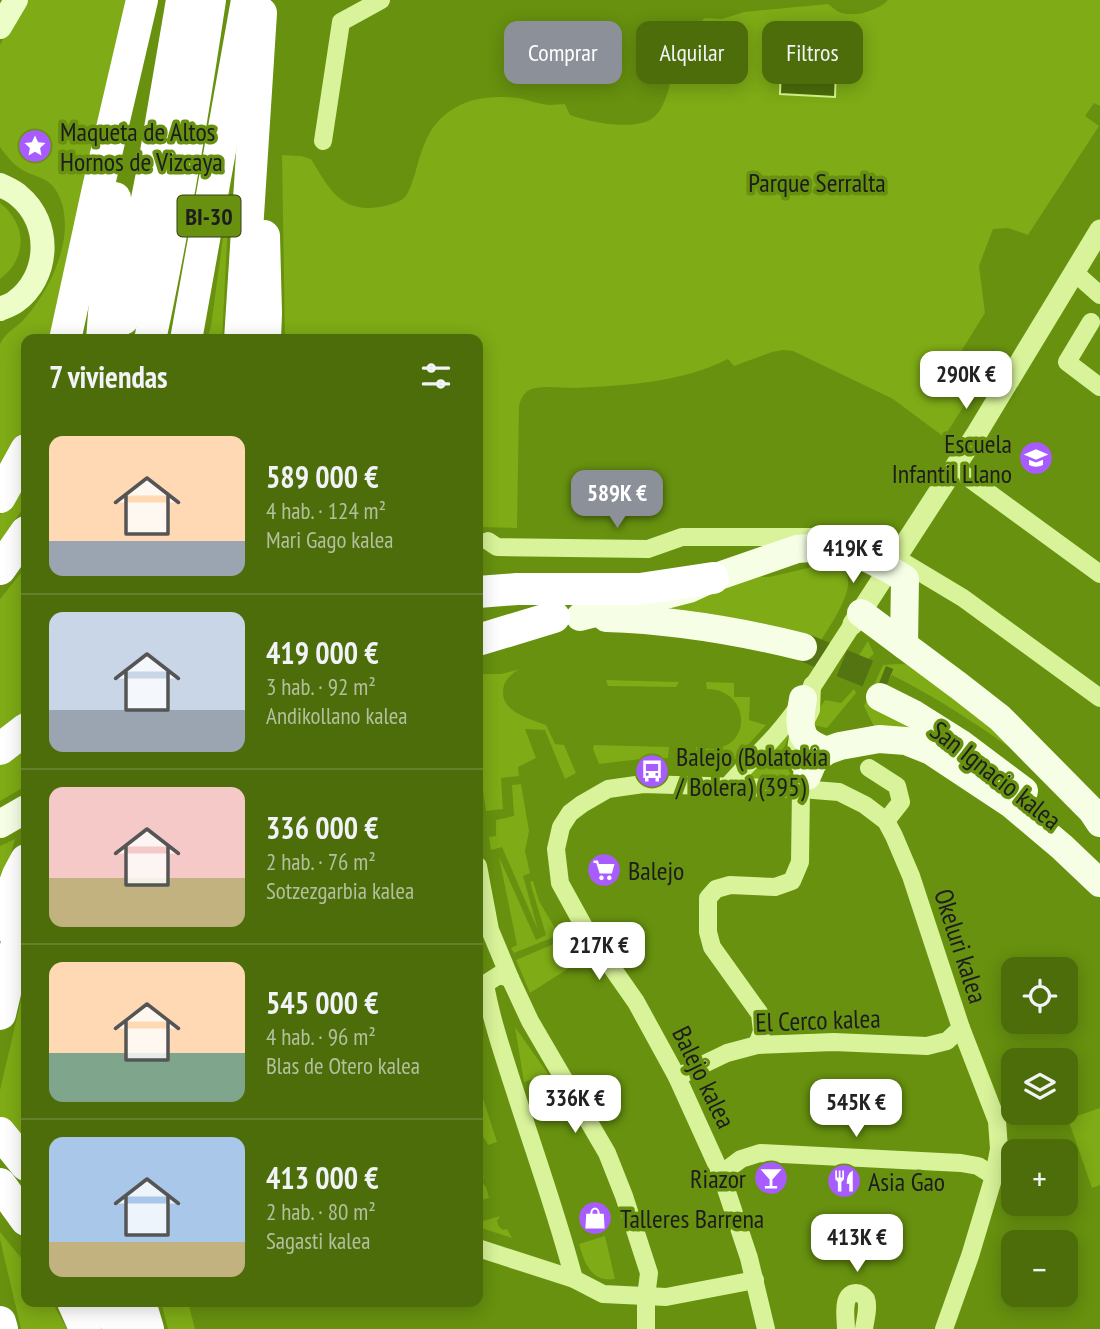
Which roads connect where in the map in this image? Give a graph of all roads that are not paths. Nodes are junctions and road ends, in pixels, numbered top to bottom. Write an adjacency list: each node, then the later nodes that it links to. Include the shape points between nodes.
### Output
1 (16, 0): 8 (main road)
2 (144, 0): 17 (highway, via 110,235); 18 (highway)
3 (182, 0): 17 (highway, via 154,164)
4 (210, 0): 19 (highway, BI-30)
5 (247, 0): 20 (highway, BI-30)
6 (262, 0): 9 (highway)
7 (381, 0): 10 (street, via 341,22)
8 (0, 27)
9 (256, 109): 21 (highway); 22 (highway)
10 (323, 141)
11 (0, 184): 15 (main road, via 19,195 33,211 43,250 40,270 30,288)
12 (1100, 230): 13 (street)
13 (1074, 272): 14 (street); 25 (street)
14 (1100, 295)
15 (0, 309)
16 (1091, 321): 23 (street, via 1067,362)
17 (113, 329)
18 (67, 334)
19 (151, 334)
20 (187, 334)
21 (240, 334)
22 (265, 334)
23 (1100, 387)
24 (21, 459): 26 (highway)
25 (955, 468): 31 (street); 34 (street)
26 (0, 497)
27 (733, 538): 29 (street, via 682,537 648,549 497,547); 30 (street, via 813,537); 32 (street, via 751,546)
28 (21, 539): 33 (highway)
29 (488, 541)
30 (825, 547): 31 (main road); 32 (main road, via 797,549)
31 (892, 563): 39 (street); 42 (main road, via 905,579); 45 (street, via 963,598)
32 (752, 564): 35 (main road)
33 (0, 569)
34 (1100, 574)
35 (713, 578): 36 (highway, via 640,589); 38 (main road, via 689,589)
36 (483, 592)
37 (483, 613): 38 (highway)
38 (567, 617): 40 (main road); 41 (highway); 43 (main road, via 704,627)
39 (857, 619): 42 (main road); 44 (street)
40 (483, 625)
41 (483, 639)
42 (904, 645): 54 (main road, via 1000,718)
43 (799, 654)
44 (808, 692): 46 (main road, via 800,715); 52 (street, via 776,735)
45 (1100, 698)
46 (802, 729): 49 (main road, via 806,739); 51 (street, via 795,758)
47 (21, 733): 48 (highway)
48 (0, 749)
49 (827, 751): 51 (main road, via 813,762); 58 (main road, via 879,739 906,741 931,751 1011,804)
50 (869, 768): 53 (street, via 897,786 901,802)
51 (804, 782): 52 (street, Balejo kalea); 53 (street, Okeluri kalea, via 839,792); 65 (street, via 800,862 792,881 775,887 730,885 716,888 708,898 712,947 760,1014 762,1031)
52 (727, 786): 66 (street, Balejo kalea, via 643,784 608,789 570,813 556,849 560,883 587,932 636,1002)
53 (886, 821): 64 (street, Okeluri kalea, via 911,876)
54 (1100, 823)
55 (1100, 843): 56 (main road, San Ignacio kalea, via 1011,759 941,711 884,690 1037,801)
56 (1100, 867)
57 (21, 870): 60 (highway)
58 (1100, 883)
59 (483, 893): 62 (street, via 490,930)
60 (0, 925)
61 (21, 925): 63 (highway)
62 (510, 978): 74 (street, via 499,975 485,984 487,996); 76 (street, via 607,1153 649,1273)
63 (0, 1011)
64 (961, 1028): 65 (street, El Cerco kalea, via 947,1041 927,1046); 70 (street, Okeluri kalea, via 997,1121 999,1149)
65 (757, 1045): 66 (street, El Cerco kalea, via 727,1053)
66 (677, 1077): 69 (street, Balejo kalea)
67 (0, 1133): 68 (highway)
68 (21, 1159)
69 (721, 1174): 70 (street, via 741,1159 760,1153 961,1163); 75 (street, Balejo kalea)
70 (994, 1176): 89 (street, Okeluri kalea)
71 (0, 1184): 72 (highway)
72 (21, 1213)
73 (483, 1250): 74 (street)
74 (574, 1279): 76 (street, via 603,1294)
75 (755, 1280): 76 (street); 86 (street, Balejo kalea)
76 (646, 1297): 85 (street)
77 (75, 1307): 82 (highway)
78 (109, 1307): 83 (highway)
79 (141, 1307): 84 (highway)
80 (0, 1322): 81 (highway)
81 (2, 1329)
82 (85, 1329)
83 (119, 1329)
84 (148, 1329)
85 (646, 1329)
86 (766, 1329)
87 (846, 1329): 88 (street, via 848,1296 858,1293 866,1300)
88 (864, 1329)
89 (944, 1329)

